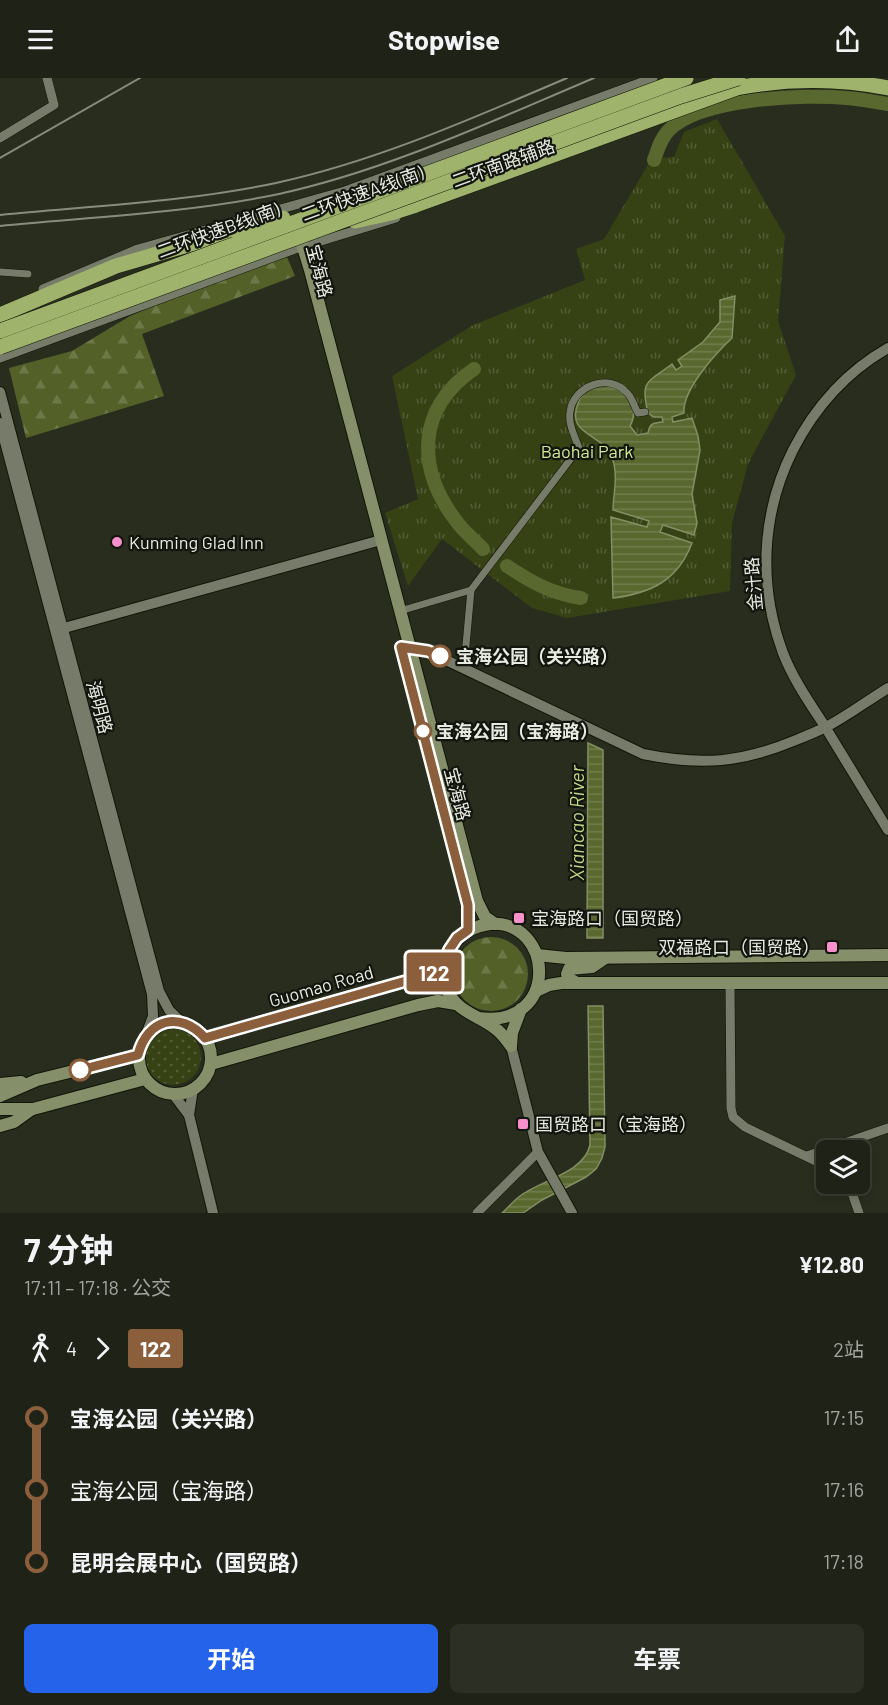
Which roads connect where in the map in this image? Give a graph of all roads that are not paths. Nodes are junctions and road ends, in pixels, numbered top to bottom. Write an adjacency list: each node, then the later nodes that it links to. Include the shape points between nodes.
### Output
1 (47, 78): 10 (street, via 54,105)
2 (685, 78): 6 (highway); 11 (highway, 二环快速B线(南), bridge)
3 (738, 78): 5 (highway, 二环快速A线(南), bridge)
4 (857, 78): 7 (highway)
5 (722, 82): 9 (highway, bridge); 19 (highway, 二环快速A线(南), bridge)
6 (652, 85): 12 (street, 二环南路辅路, via 368,183)
7 (888, 88): 9 (highway, via 826,79 778,80 724,92)
8 (888, 94): 13 (street, 二环南路辅路, via 804,86 739,95 406,215)
9 (638, 124): 13 (highway, via 416,206 324,227)
10 (0, 138)
11 (384, 190): 17 (highway, bridge, via 130,261); 18 (highway, 二环快速B线(南), bridge)
12 (286, 207): 13 (street); 16 (street, 二环南路辅路, via 138,249)
13 (297, 239): 21 (street, 二环南路辅路); 26 (main road, 宝海路)
14 (0, 272): 15 (street)
15 (28, 274)
16 (0, 308)
17 (0, 315)
18 (0, 331)
19 (0, 347)
20 (888, 348): 33 (street, 金汁路, via 844,379 816,412 786,465 771,508 766,568 769,603 784,655)
21 (0, 358)
22 (0, 392): 23 (street, 海明路)
23 (2, 403): 29 (street, 海明路)
24 (645, 412): 27 (street, via 638,413 628,393 617,385 599,382 581,392 570,412 579,448)
25 (0, 423): 29 (street, 海明路)
26 (376, 541): 28 (main road, 宝海路); 29 (street); 30 (main road, 宝海路)
27 (471, 590): 28 (street); 31 (street)
28 (400, 611): 30 (main road, 宝海路)
29 (59, 630): 48 (street, 海明路, via 159,991); 49 (street, 海明路, via 152,994 153,1016)
30 (406, 647): 31 (street, via 428,651); 35 (main road, 宝海路, via 477,901); 36 (main road, 宝海路, via 468,905)
31 (464, 667): 33 (street, via 643,754 676,761 735,760)
32 (888, 687): 33 (street)
33 (825, 728): 34 (street, 金汁路)
34 (888, 830)
35 (495, 924): 36 (main road); 37 (main road, via 521,933)
36 (468, 930): 40 (main road, via 457,938)
37 (537, 955): 39 (main road); 44 (main road, via 540,967)
38 (888, 955): 39 (main road)
39 (605, 958): 41 (main road, via 592,967 570,969 568,978)
40 (444, 963): 45 (main road, via 448,992); 50 (main road, Guomao Road, via 420,977)
41 (579, 983): 42 (main road); 44 (main road, via 549,985)
42 (730, 983): 43 (main road); 68 (street, via 733,1117 745,1127)
43 (888, 983)
44 (536, 991): 46 (main road)
45 (456, 1004): 47 (main road); 53 (main road, via 438,1001 418,1005)
46 (521, 1009): 47 (main road, via 505,1018); 51 (main road)
47 (478, 1018): 51 (main road, via 495,1028)
48 (182, 1023): 49 (main road, via 164,1022); 50 (main road, via 198,1029)
49 (146, 1035): 52 (main road)
50 (205, 1038): 53 (main road)
51 (511, 1046): 66 (street)
52 (138, 1055): 54 (main road); 55 (main road)
53 (211, 1064): 57 (main road)
54 (145, 1079): 58 (main road, via 152,1087); 60 (main road)
55 (37, 1080): 56 (main road); 59 (main road)
56 (0, 1084)
57 (193, 1089): 58 (main road); 62 (street)
58 (173, 1094): 62 (street)
59 (0, 1096)
60 (33, 1109): 61 (main road); 63 (main road, via 14,1122)
61 (0, 1110)
62 (189, 1115): 71 (street)
63 (0, 1125)
64 (888, 1128): 65 (street)
65 (857, 1140)
66 (538, 1152): 72 (street); 73 (street)
67 (816, 1154): 68 (street)
68 (807, 1156): 69 (street)
69 (816, 1161)
70 (852, 1194): 74 (street)
71 (213, 1213)
72 (477, 1213)
73 (572, 1213)
74 (859, 1213)

